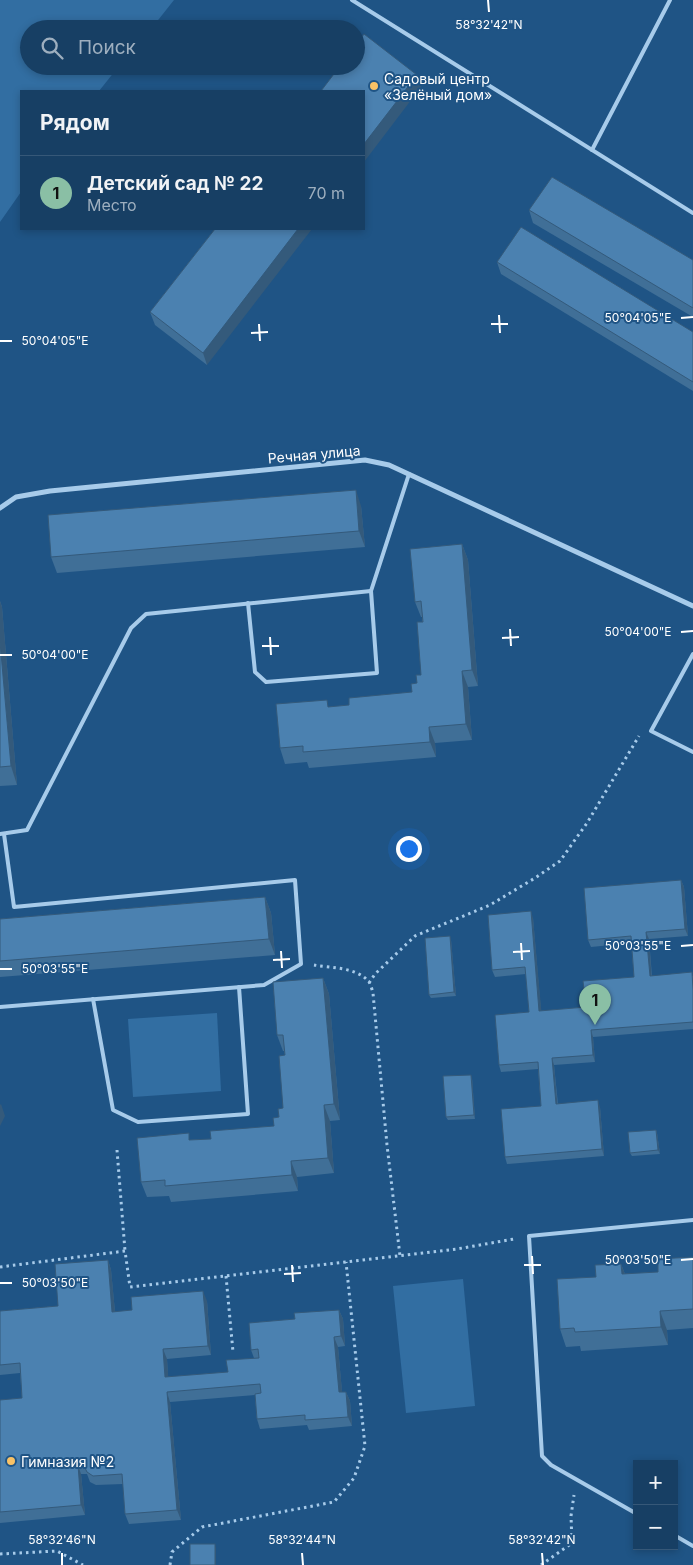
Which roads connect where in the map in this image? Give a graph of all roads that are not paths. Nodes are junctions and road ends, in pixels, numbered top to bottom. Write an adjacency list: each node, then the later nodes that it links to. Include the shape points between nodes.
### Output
1 (352, 0): 3 (lane)
2 (670, 0): 3 (lane)
3 (592, 150): 4 (lane)
4 (693, 213)
5 (409, 474): 6 (street, Речная улица, via 389,465 365,460 50,491 16,497); 7 (lane); 9 (street, Речная улица)
6 (0, 508)
7 (371, 591): 8 (lane); 8 (lane, via 377,673 266,682 255,672)
8 (248, 603): 12 (lane, via 146,614 131,628 27,830)
9 (693, 606)
10 (693, 654): 11 (lane, via 651,731)
11 (693, 752)
12 (2, 834): 13 (lane, via 14,907 294,880 301,964 264,985)
13 (239, 987): 14 (lane); 14 (lane, via 248,1114 138,1122 113,1110)
14 (93, 999): 15 (lane)
15 (0, 1007)
16 (693, 1220): 17 (lane, via 529,1236 542,1456 551,1465)
17 (633, 1512)
18 (678, 1537): 19 (lane)
19 (693, 1546)

